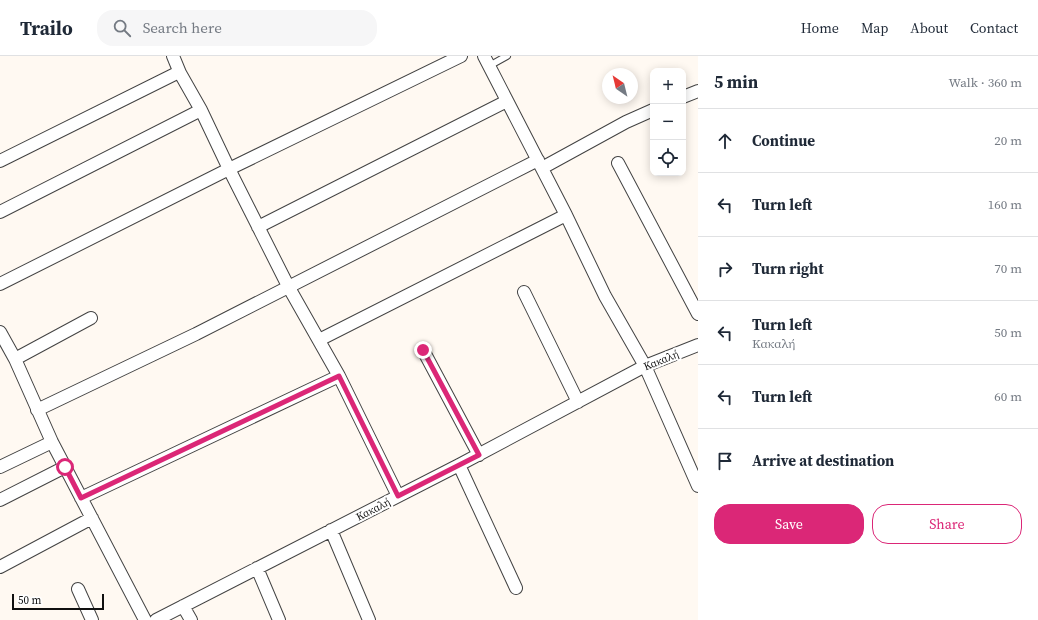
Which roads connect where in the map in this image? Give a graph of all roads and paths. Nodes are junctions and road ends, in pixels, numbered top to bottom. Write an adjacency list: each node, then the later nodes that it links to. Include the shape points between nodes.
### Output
1 (173, 56): 5 (street)
2 (461, 56): 14 (street)
3 (507, 56): 4 (lane)
4 (486, 61): 8 (street)
5 (180, 72): 9 (street); 11 (street)
6 (698, 91): 7 (street)
7 (686, 96)
8 (507, 100): 13 (street); 17 (street)
9 (201, 110): 14 (street); 15 (street)
10 (650, 111): 13 (street)
11 (0, 162)
12 (618, 163): 21 (street)
13 (540, 164): 16 (street); 19 (street)
14 (229, 169): 17 (street); 18 (street)
15 (0, 212)
16 (566, 215): 24 (street); 29 (street, via 605,296)
17 (258, 227): 19 (street)
18 (0, 284)
19 (288, 286): 24 (street); 32 (street, via 196,334)
20 (524, 292): 31 (street)
21 (698, 314)
22 (91, 318): 28 (street)
23 (0, 332): 25 (street)
24 (319, 340): 30 (street)
25 (3, 345): 28 (street)
26 (698, 345): 29 (street, Κακαλή)
27 (423, 350): 34 (street)
28 (15, 359): 32 (street)
29 (644, 366): 31 (street, Κακαλή); 38 (street)
30 (339, 376): 39 (street); 40 (street)
31 (578, 402): 34 (street, Κακαλή)
32 (37, 410): 33 (street)
33 (52, 442): 36 (street); 37 (street)
34 (479, 455): 35 (street, Κακαλή)
35 (460, 465): 39 (street, Κακαλή); 46 (street)
36 (0, 467)
37 (65, 467): 40 (street); 41 (street)
38 (698, 486)
39 (398, 496): 43 (street, Κακαλή)
40 (81, 498): 42 (street)
41 (0, 500)
42 (92, 518): 44 (street); 50 (street)
43 (331, 530): 45 (street, Κακαλή); 54 (street)
44 (0, 566)
45 (257, 568): 48 (street, Κακαλή); 53 (street)
46 (516, 588)
47 (78, 589): 49 (street)
48 (183, 606): 51 (street, Κακαλή); 52 (street)
49 (92, 620)
50 (145, 620)
51 (156, 620)
52 (190, 620)
53 (279, 620)
54 (369, 620)

